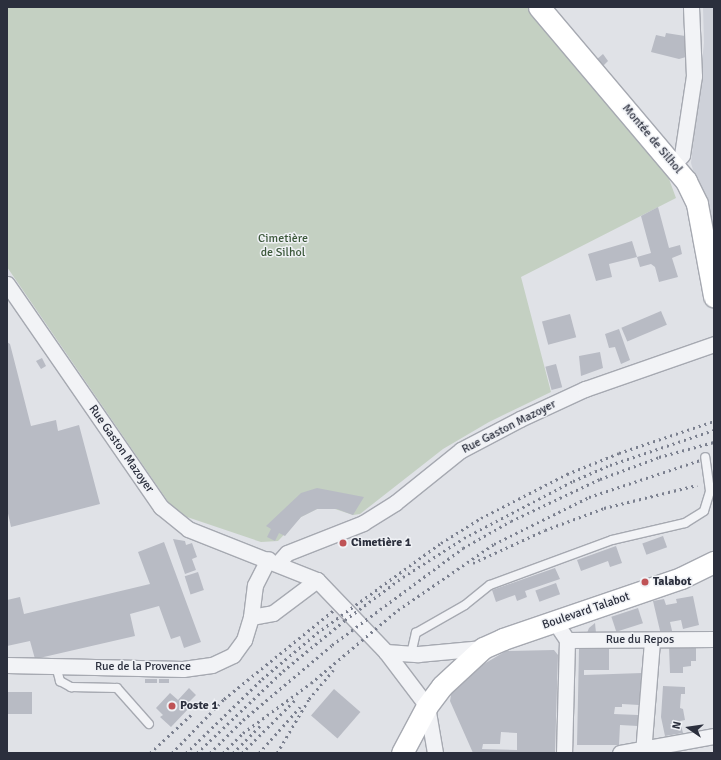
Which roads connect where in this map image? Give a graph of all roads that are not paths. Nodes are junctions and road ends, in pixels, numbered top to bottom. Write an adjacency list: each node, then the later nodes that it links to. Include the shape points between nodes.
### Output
1 (539, 7): 3 (main road, Montée de Silhol)
2 (691, 7): 3 (street, via 694,76 682,155)
3 (674, 164): 5 (main road, Montée de Silhol, via 697,204)
4 (7, 284): 8 (street, Rue Gaston Mazoyer, via 161,507 188,529)
5 (714, 296)
6 (714, 344): 8 (street, Rue Gaston Mazoyer, via 585,389 520,419 461,450 395,503 362,523)
7 (705, 457): 18 (lane, via 710,491 704,511 685,523 612,540 490,585 465,605 416,633)
8 (273, 561): 10 (street, Rue Gaston Mazoyer); 11 (street, Rue de la Provence, via 255,585)
9 (713, 564): 12 (main road, Boulevard Talabot, via 681,578)
10 (317, 580): 11 (street, via 273,613); 17 (street)
11 (251, 617): 20 (street, Rue de la Provence, via 244,640 233,655 212,666 183,669)
12 (555, 622): 14 (street); 16 (main road, Boulevard Talabot)
13 (714, 639): 15 (street, Rue du Repos)
14 (567, 640): 15 (street, Rue du Repos); 27 (street)
15 (652, 640): 24 (street)
16 (483, 648): 18 (street, Boulevard Talabot); 21 (main road, Boulevard Talabot, via 457,671)
17 (386, 652): 18 (street, Boulevard Talabot); 21 (street)
18 (411, 654)
19 (7, 665): 20 (street, Rue de la Provence)
20 (56, 666): 22 (lane, via 60,681 71,687 117,688)
21 (427, 706): 25 (main road, Boulevard Talabot); 26 (street)
22 (149, 724)
23 (714, 736): 24 (street)
24 (643, 751): 28 (street)
25 (402, 753)
26 (435, 753)
27 (564, 753)
28 (620, 753)

